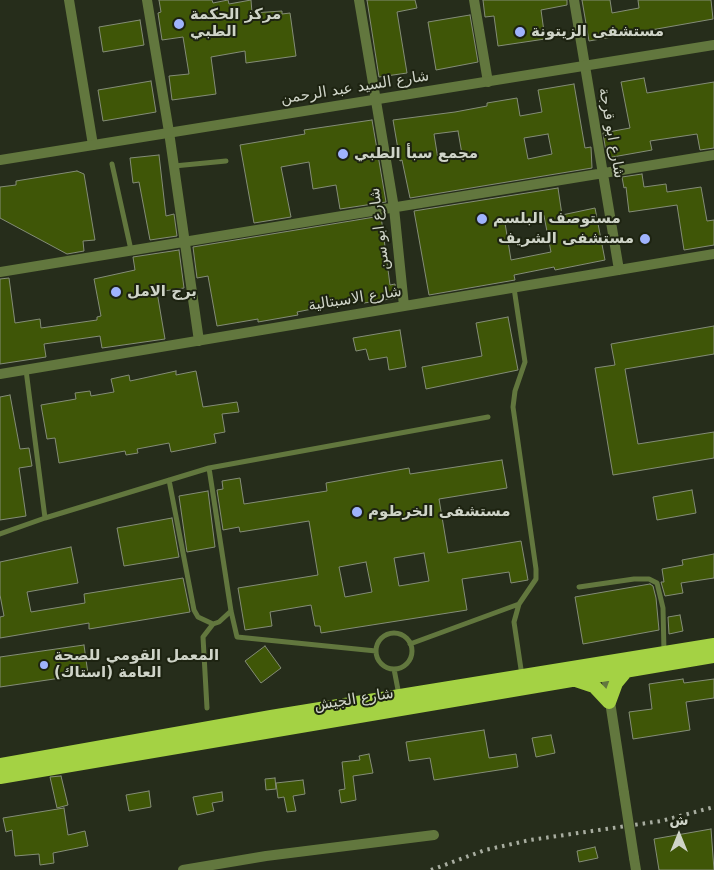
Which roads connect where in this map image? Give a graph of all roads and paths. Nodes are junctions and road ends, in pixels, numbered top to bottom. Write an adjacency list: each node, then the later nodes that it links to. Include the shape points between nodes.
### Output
1 (69, 0): 11 (street)
2 (147, 0): 10 (street)
3 (359, 0): 9 (street, شارع ابو سن)
4 (474, 0): 8 (street)
5 (574, 0): 7 (street, شارع ابو قرجة)
6 (714, 45): 7 (street, شارع السيد عبد الرحمن)
7 (585, 66): 8 (street, شارع السيد عبد الرحمن); 17 (street, شارع ابو قرجة)
8 (488, 82): 9 (street, شارع السيد عبد الرحمن)
9 (376, 100): 10 (street, شارع السيد عبد الرحمن); 18 (street, شارع ابو سن)
10 (169, 132): 11 (street, شارع السيد عبد الرحمن); 16 (street)
11 (93, 145): 13 (street, شارع السيد عبد الرحمن)
12 (714, 155): 17 (street)
13 (0, 160)
14 (226, 161): 16 (lane)
15 (112, 164): 20 (lane)
16 (174, 166): 19 (street)
17 (603, 173): 18 (street); 22 (street, شارع ابو قرجة)
18 (394, 208): 19 (street); 25 (street, شارع ابو سن)
19 (184, 242): 20 (street); 26 (street)
20 (131, 251): 23 (street)
21 (714, 254): 22 (street, شارع الاسبتالية)
22 (618, 270): 24 (street, شارع الاسبتالية)
23 (0, 272)
24 (514, 288): 25 (street, شارع الاسبتالية); 35 (lane, via 525,362 513,408 536,569 532,589)
25 (404, 306): 26 (street, شارع الاسبتالية)
26 (199, 341): 27 (street, شارع الاسبتالية)
27 (26, 370): 28 (street, شارع الاسبتالية); 32 (lane)
28 (0, 374)
29 (488, 417): 30 (lane)
30 (209, 468): 31 (lane); 36 (lane)
31 (170, 480): 32 (lane); 37 (lane, via 194,610 198,617)
32 (44, 518): 33 (lane)
33 (0, 534)
34 (579, 586): 42 (lane, via 634,579 649,579 657,583 663,608)
35 (519, 604): 38 (lane); 46 (lane, via 514,622)
36 (230, 611): 37 (lane); 40 (lane, via 237,637)
37 (213, 624): 50 (lane, via 203,637)
38 (410, 644): 40 (lane, via 400,634 387,635 377,644); 43 (lane, via 412,650 407,663)
39 (714, 645): 42 (highway, شارع الجيش)
40 (376, 651): 43 (lane, via 382,664)
41 (714, 656): 42 (highway, شارع الجيش)
42 (664, 659): 44 (highway, شارع الجيش); 45 (highway, شارع الجيش)
43 (394, 668): 48 (lane)
44 (605, 669): 45 (highway, شارع الجيش); 46 (highway, شارع الجيش); 47 (highway, شارع الجيش); 49 (street)
45 (626, 671): 49 (highway, via 616,683)
46 (522, 677): 48 (highway, شارع الجيش)
47 (575, 679): 48 (highway, شارع الجيش); 49 (highway, via 594,686)
48 (400, 702): 51 (highway, شارع الجيش)
49 (609, 702): 56 (street, bridge)
50 (207, 708)
51 (96, 754): 52 (highway, شارع الجيش); 53 (highway, شارع الجيش)
52 (0, 765)
53 (0, 777)
54 (434, 835): 55 (street)
55 (182, 870)
56 (636, 870)

